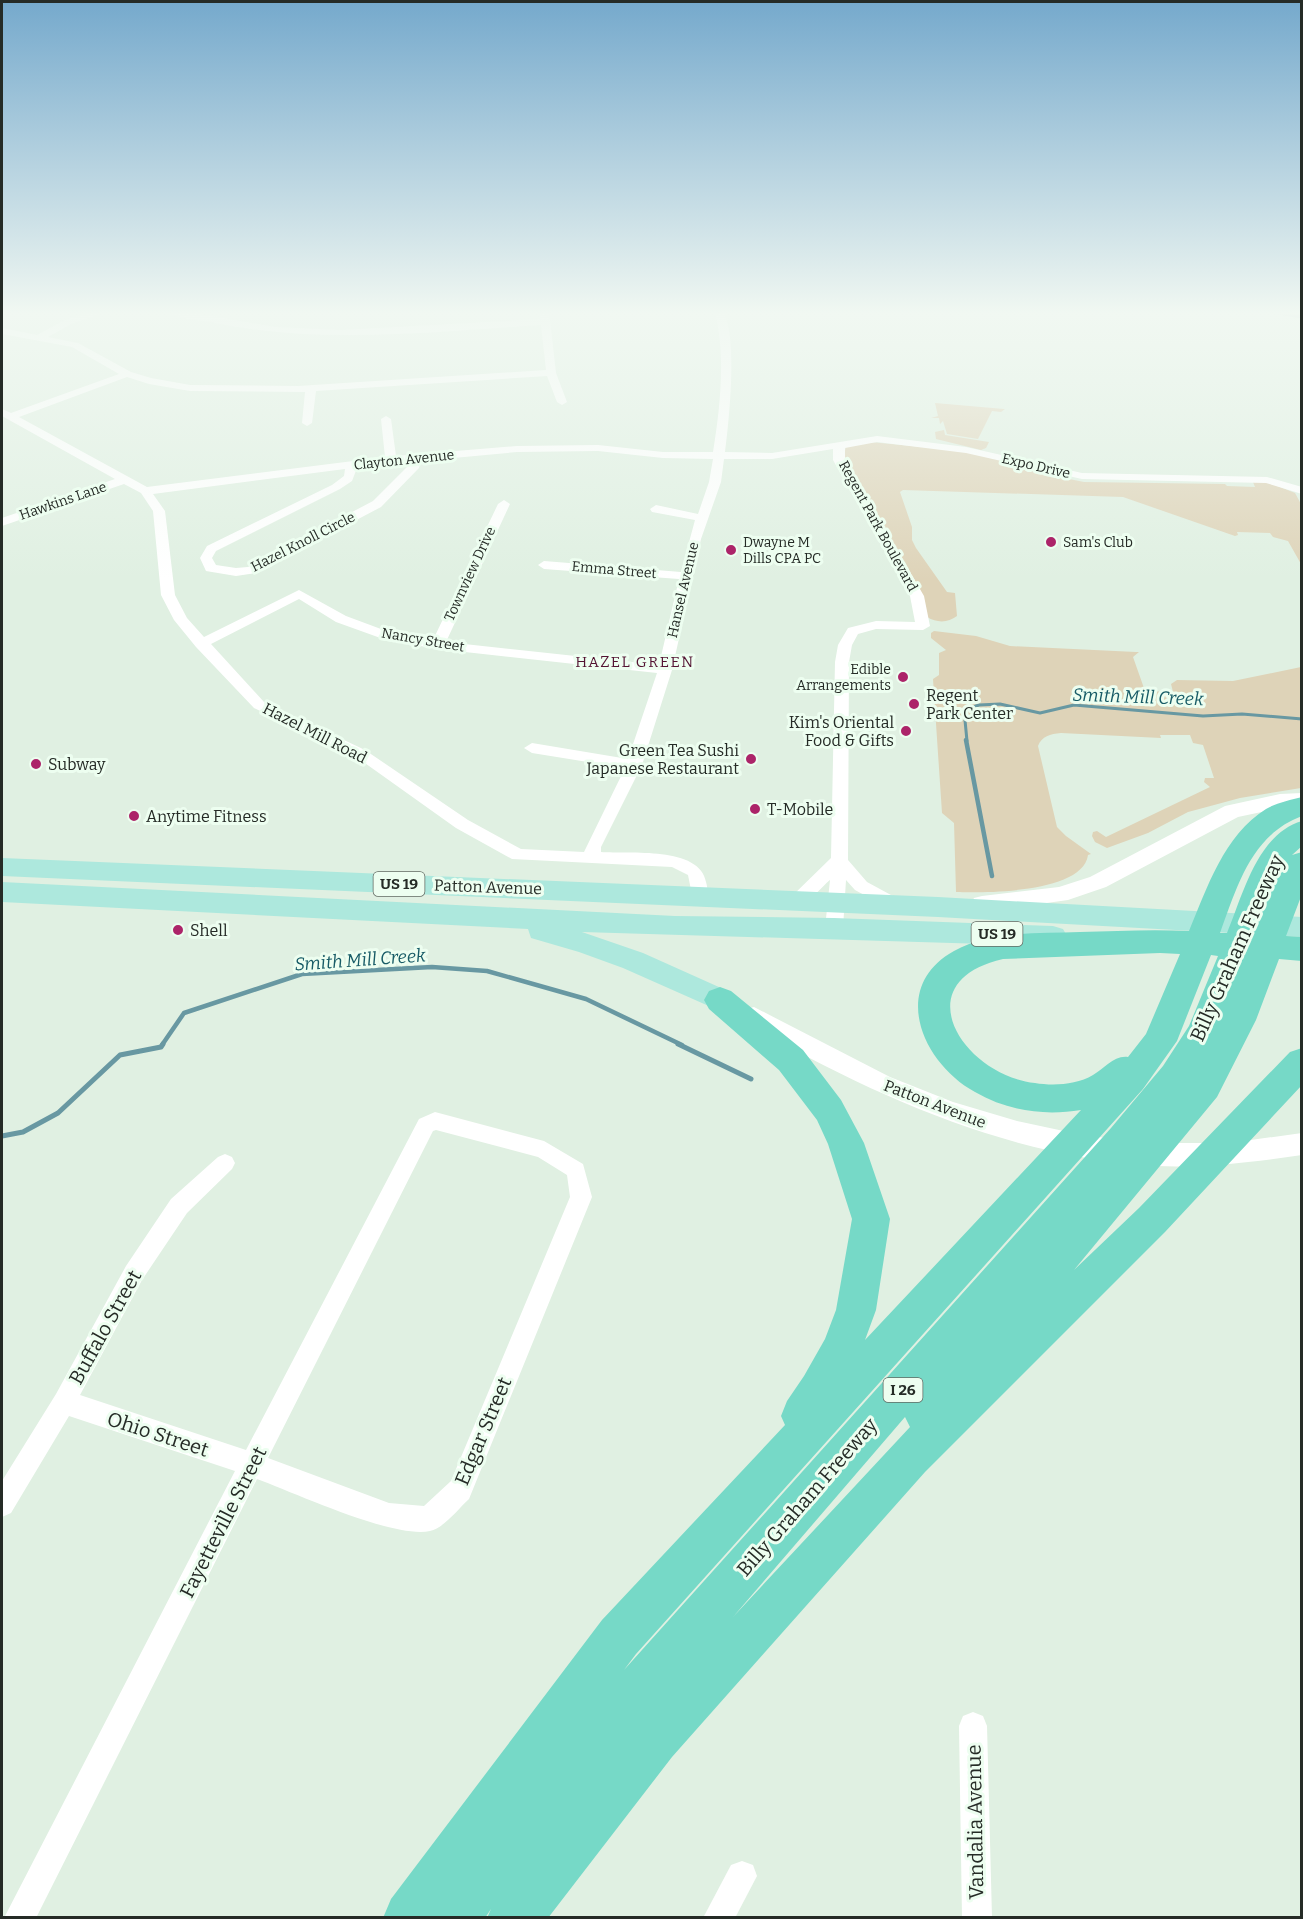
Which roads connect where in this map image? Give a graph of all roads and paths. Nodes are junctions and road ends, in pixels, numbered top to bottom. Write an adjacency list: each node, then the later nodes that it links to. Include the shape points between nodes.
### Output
1 (49, 401): 4 (street)
2 (309, 401): 6 (street)
3 (723, 401): 9 (street, Hansel Avenue)
4 (6, 415): 13 (street)
5 (386, 419): 11 (street)
6 (307, 423)
7 (839, 445): 8 (street, Expo Drive); 14 (street, Expo Drive, via 877,439 966,450 1082,476 1267,480); 32 (street, Regent Park Boulevard, via 839,460 917,596 923,627 876,626 853,631 845,645)
8 (772, 456): 9 (street, Clayton Avenue)
9 (720, 457): 10 (street, Clayton Avenue, via 598,448 518,449); 19 (street, Hansel Avenue)
10 (415, 458): 11 (street, Clayton Avenue); 12 (street, Hazel Knoll Circle, via 415,466 377,504 251,570 211,568 206,558 211,549 336,487 349,478)
11 (391, 460): 12 (street, Clayton Avenue)
12 (351, 466): 15 (street, Clayton Avenue)
13 (125, 480): 15 (street); 20 (street, Hawkins Lane)
14 (1301, 490): 16 (street)
15 (145, 491): 23 (street, Hazel Mill Road, via 159,511 168,595 181,620)
16 (1302, 498)
17 (504, 504): 24 (street, Townview Drive)
18 (656, 509): 19 (street)
19 (702, 518): 22 (street, Hansel Avenue)
20 (2, 522)
21 (544, 565): 22 (street, Emma Street)
22 (685, 576): 25 (street, Hansel Avenue)
23 (201, 644): 24 (street, Nancy Street, via 298,594 341,619 386,636); 31 (street, Hazel Mill Road, via 259,705 360,753 462,824 518,855)
24 (438, 645): 25 (street, Nancy Street)
25 (665, 670): 27 (street, Hansel Avenue)
26 (532, 748): 27 (street)
27 (634, 765): 31 (street, Hansel Avenue, via 593,847)
28 (1302, 800): 39 (street, Patton Avenue, via 1232,811 1098,882 1060,895)
29 (1302, 806): 46 (highway, via 1276,815 1253,834 1230,869)
30 (1302, 831): 62 (highway, Billy Graham Freeway / I 26, via 1284,844 1272,862 1203,1031 1175,1076 1124,1139 572,1765)
31 (592, 858): 36 (street, Hazel Mill Road, via 690,865 698,876)
32 (839, 861): 37 (street); 38 (street, via 861,886); 40 (street, Regent Park Boulevard)
33 (1302, 862): 54 (highway, via 1287,888 1234,1034 1205,1087 914,1430)
34 (2, 867): 36 (main road, Patton Avenue / US 19)
35 (2, 892): 41 (main road, Patton Avenue / US 19)
36 (699, 896): 37 (main road, Patton Avenue / US 19)
37 (797, 900): 40 (main road, Patton Avenue / US 19)
38 (896, 905): 39 (main road, Patton Avenue / US 19); 40 (main road, Patton Avenue / US 19)
39 (938, 907): 43 (main road, Patton Avenue / US 19)
40 (835, 915): 41 (main road, Patton Avenue / US 19, via 675,926); 43 (main road, Patton Avenue / US 19)
41 (457, 916): 45 (main road, Patton Avenue, via 543,932 620,954)
42 (1302, 927): 43 (main road, Patton Avenue / US 19)
43 (1164, 930): 44 (highway, Patton Avenue / US 19); 46 (highway, via 977,952 948,970 940,982 934,1008 935,1021 949,1049 973,1073 1005,1090 1041,1099 1075,1097 1107,1086)
44 (1302, 949)
45 (720, 1000): 50 (street, Patton Avenue, via 898,1091 972,1120 1035,1138 1101,1150 1183,1156); 57 (highway, via 791,1060 830,1110 846,1143 871,1219 856,1310 842,1350 791,1431 750,1479)
46 (1164, 1025): 57 (highway, via 1160,1041 1131,1079)
47 (1302, 1062): 49 (highway)
48 (1302, 1085): 49 (highway, via 1284,1097)
49 (1265, 1102): 54 (highway, via 1152,1220)
50 (1300, 1144)
51 (225, 1164): 53 (street, Buffalo Street, via 179,1206 134,1273)
52 (581, 1197): 55 (street, Edgar Street, via 460,1490 429,1519 389,1516); 55 (street, Fayetteville Street, via 576,1170 544,1150 435,1121 426,1125)
53 (64, 1402): 55 (street, Ohio Street); 56 (street, Buffalo Street)
54 (910, 1457): 63 (highway, via 654,1739)
55 (253, 1465): 60 (street, Fayetteville Street)
56 (2, 1504)
57 (741, 1505): 61 (highway, via 620,1637)
58 (973, 1726): 65 (street, Vandalia Avenue)
59 (742, 1876): 64 (street)
60 (19, 1917)
61 (410, 1917)
62 (451, 1917)
63 (514, 1917)
64 (718, 1917)
65 (977, 1917)

